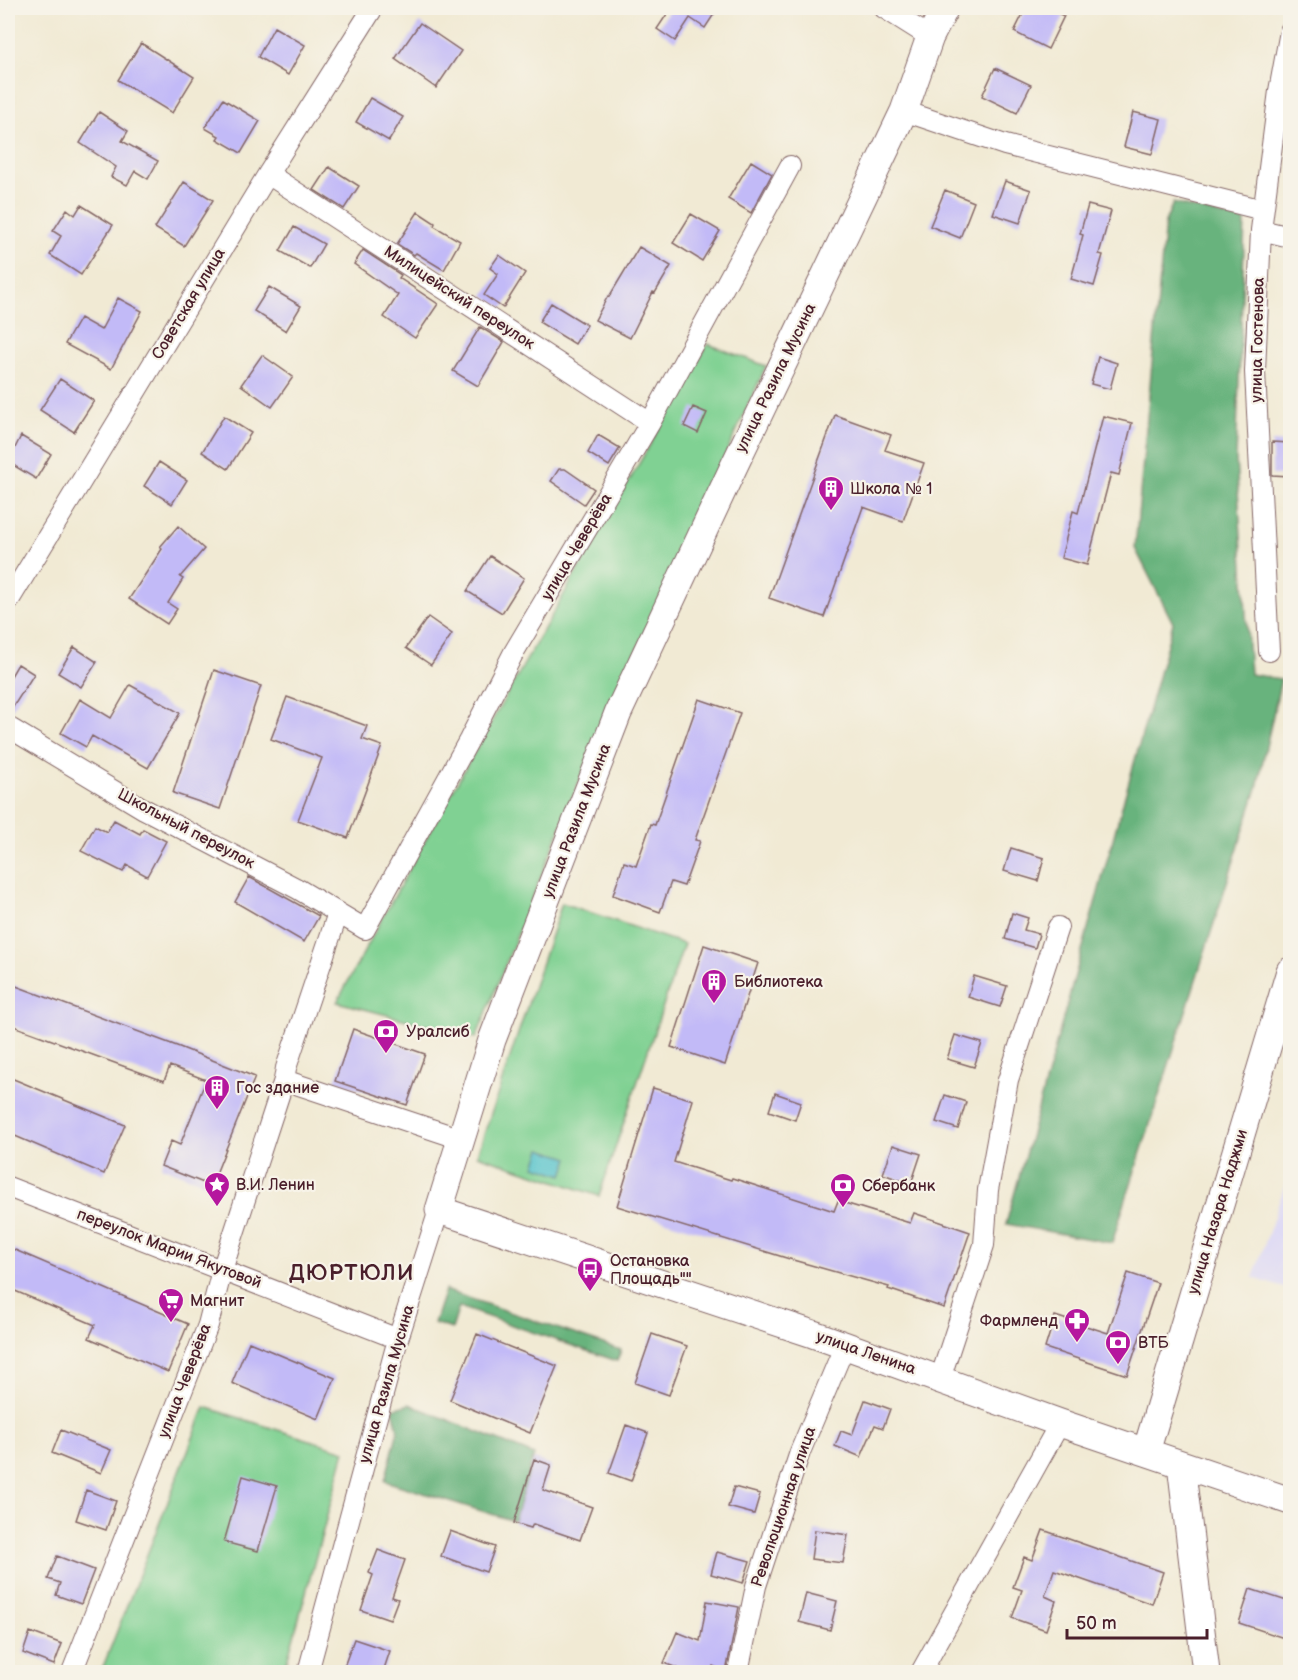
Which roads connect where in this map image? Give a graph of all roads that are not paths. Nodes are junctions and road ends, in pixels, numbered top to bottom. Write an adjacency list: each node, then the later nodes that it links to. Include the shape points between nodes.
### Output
1 (373, 8): 8 (street, Советская улица)
2 (884, 8): 5 (street)
3 (945, 8): 5 (main road, улица Разила Мусина)
4 (1290, 31): 9 (street, улица Гостенова)
5 (930, 37): 6 (main road, улица Разила Мусина)
6 (904, 111): 9 (street, via 1005,145); 21 (main road, улица Разила Мусина, via 618,713 492,1040)
7 (790, 166): 12 (street, улица Чеверёва)
8 (268, 174): 12 (street, Милицейский переулок); 13 (street, Советская улица)
9 (1263, 210): 10 (street, улица Гостенова)
10 (1261, 230): 11 (street); 14 (street, улица Гостенова, via 1255,372)
11 (1290, 237)
12 (650, 423): 18 (street, улица Чеверёва, via 514,652)
13 (8, 602)
14 (1269, 651)
15 (8, 727): 16 (street, Школьный переулок, via 144,809)
16 (338, 913): 18 (street, Школьный переулок); 20 (street, улица Чеверёва)
17 (1058, 927): 27 (street, via 1008,1080 988,1190 984,1245)
18 (365, 929)
19 (1290, 971): 29 (main road, улица Назара Наджми)
20 (284, 1080): 21 (street); 24 (street, улица Чеверёва)
21 (461, 1138): 23 (main road, улица Разила Мусина)
22 (8, 1187): 24 (street, переулок Марии Якутовой)
23 (439, 1210): 25 (street, улица Разила Мусина); 26 (main road, улица Ленина)
24 (222, 1270): 25 (street, переулок Марии Якутовой); 32 (street, улица Чеверёва, via 208,1325)
25 (398, 1340): 33 (street, улица Разила Мусина)
26 (845, 1345): 27 (main road, улица Ленина); 34 (street, Революционная улица, via 800,1452 756,1586)
27 (940, 1379): 28 (main road, улица Ленина)
28 (1060, 1423): 29 (main road, улица Ленина); 35 (street)
29 (1146, 1452): 30 (main road, улица Ленина)
30 (1181, 1464): 31 (main road, улица Ленина); 36 (main road)
31 (1290, 1501)
32 (72, 1672)
33 (308, 1672)
34 (738, 1672)
35 (921, 1672)
36 (1206, 1672)

